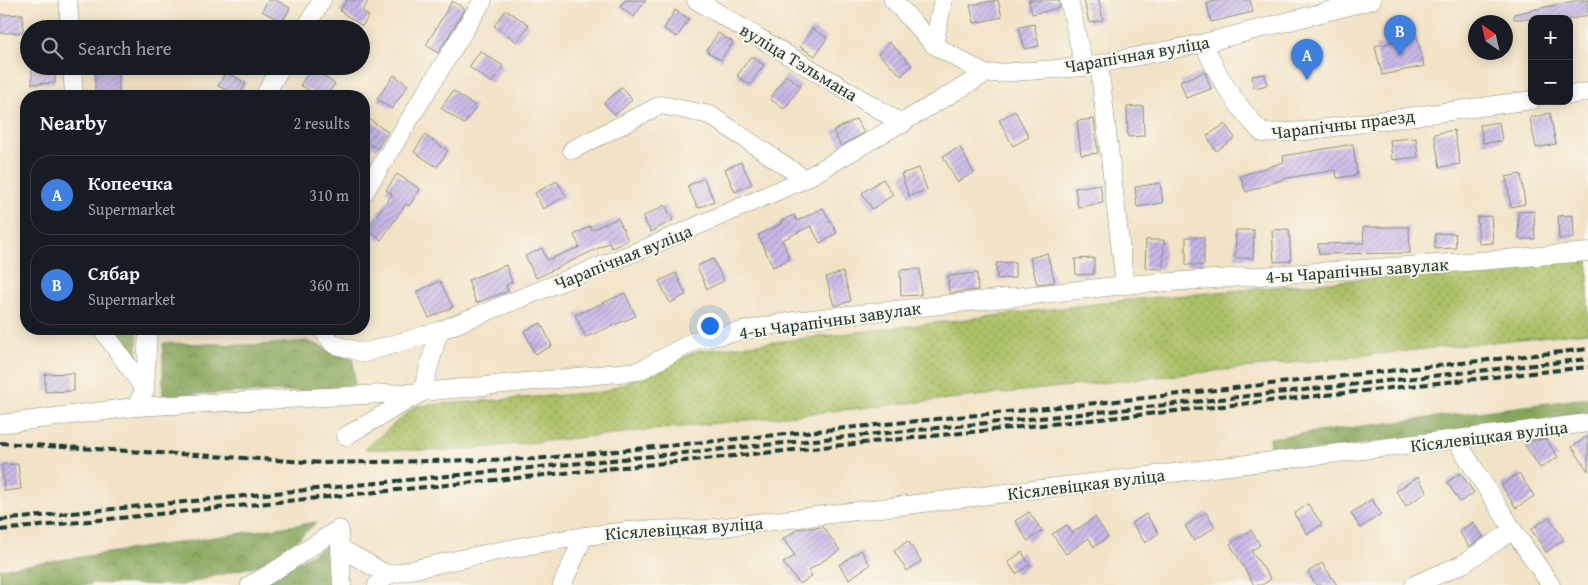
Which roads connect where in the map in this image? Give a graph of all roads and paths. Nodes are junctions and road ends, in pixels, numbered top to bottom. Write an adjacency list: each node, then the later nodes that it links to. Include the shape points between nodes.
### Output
1 (68, 0): 9 (street)
2 (322, 0): 10 (street)
3 (483, 0): 25 (street)
4 (696, 0): 22 (street, вуліца Тэльмана)
5 (893, 0): 12 (street)
6 (943, 0): 12 (street)
7 (1069, 0): 13 (street)
8 (1372, 0): 11 (street, Чарапічная вуліца)
9 (69, 20)
10 (310, 20)
11 (1204, 43): 13 (street, Чарапічная вуліца); 21 (street, Чарапічны праезд, via 1223,84 1240,110 1262,133 1305,131)
12 (934, 45): 14 (street)
13 (1091, 65): 14 (street, Чарапічная вуліца); 27 (street)
14 (985, 74): 22 (street, Чарапічная вуліца)
15 (73, 75): 17 (street)
16 (277, 75): 18 (street)
17 (74, 90)
18 (268, 90)
19 (1588, 92): 20 (street)
20 (1573, 94)
21 (1528, 101)
22 (903, 124): 24 (street, Чарапічная вуліца)
23 (572, 150): 24 (street, via 661,105 710,115)
24 (805, 179): 28 (street, Чарапічная вуліца, via 653,245)
25 (370, 183)
26 (1588, 252): 27 (street, 4-ы Чарапічны завулак)
27 (1125, 285): 33 (street, 4-ы Чарапічны завулак, via 793,321 696,340 639,371)
28 (439, 331): 31 (street, Чарапічная вуліца, via 364,353 333,344); 33 (street)
29 (106, 335): 32 (street)
30 (148, 335): 32 (street)
31 (326, 335)
32 (145, 390): 34 (street)
33 (422, 392): 34 (street, 4-ы Чарапічны завулак); 37 (street)
34 (135, 407): 36 (street, 4-ы Чарапічны завулак)
35 (1588, 423): 38 (street, Кісялевіцкая вуліца)
36 (0, 424)
37 (346, 436)
38 (1456, 440): 39 (street); 40 (street, Кісялевіцкая вуліца, via 707,529 622,531)
39 (1513, 530): 46 (street, via 1463,564); 47 (street)
40 (584, 536): 42 (street, Кісялевіцкая вуліца, via 510,548); 45 (street, Кісялевіцкая вуліца)
41 (342, 548): 42 (street); 43 (street, via 339,529); 44 (street)
42 (383, 580)
43 (250, 585)
44 (342, 585)
45 (562, 585)
46 (1414, 585)
47 (1551, 585)

